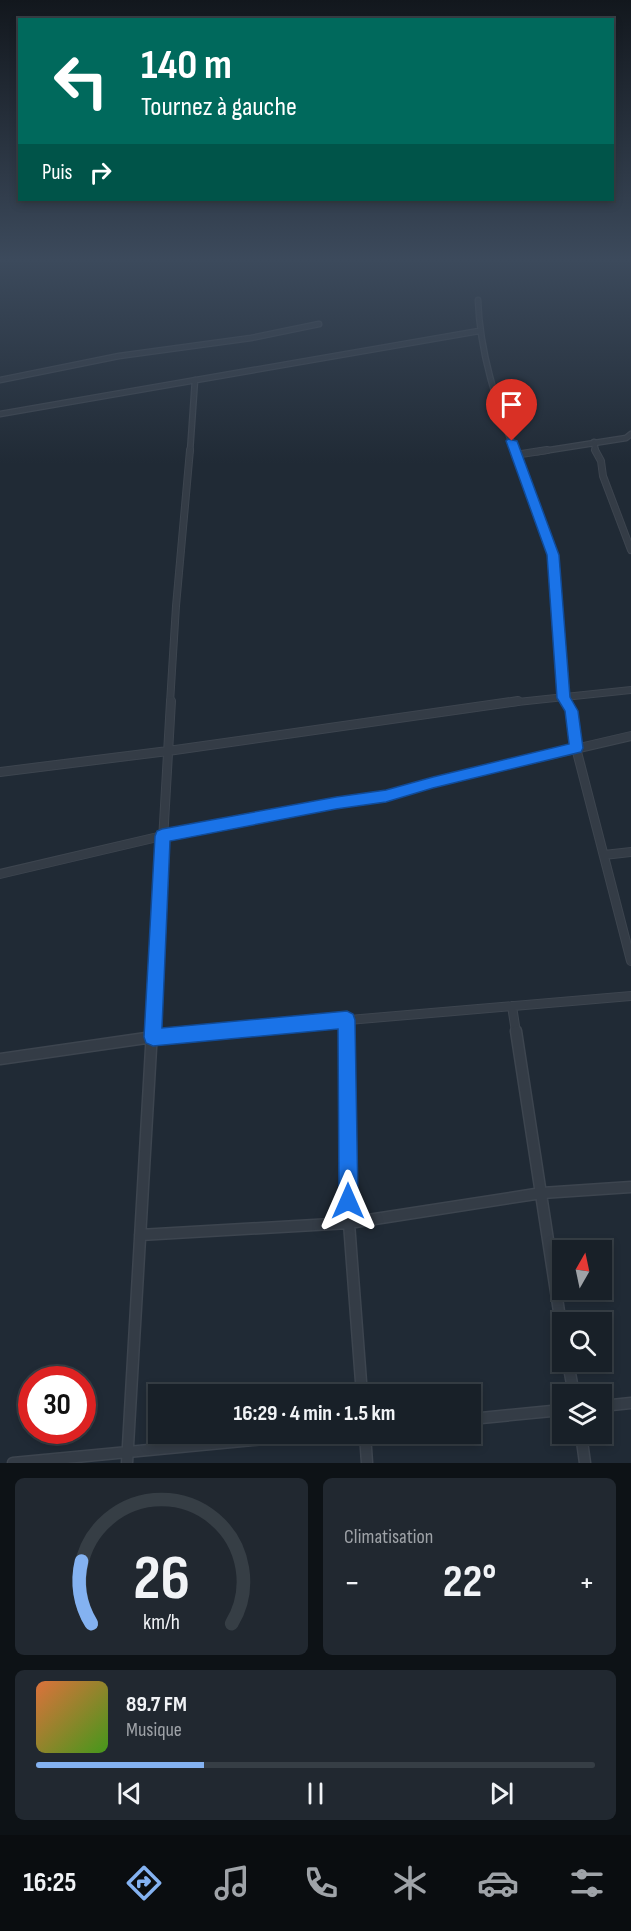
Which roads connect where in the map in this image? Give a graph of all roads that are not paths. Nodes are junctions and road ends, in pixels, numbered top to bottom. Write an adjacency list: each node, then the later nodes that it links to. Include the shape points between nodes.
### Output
1 (302, 327): 4 (street, via 119,356)
2 (478, 327): 3 (street)
3 (478, 331): 5 (street); 9 (street, via 488,378)
4 (0, 380)
5 (195, 380): 6 (street); 15 (street)
6 (0, 414)
7 (631, 435): 8 (street)
8 (594, 442): 9 (street); 10 (street)
9 (515, 455): 12 (street, via 553,555)
10 (631, 550)
11 (631, 690): 12 (street)
12 (564, 698): 14 (street, via 572,711); 15 (street)
13 (631, 736): 14 (street)
14 (576, 748): 17 (street, via 386,796); 19 (street)
15 (168, 751): 16 (street); 17 (street)
16 (0, 772)
17 (162, 836): 20 (street); 25 (street)
18 (631, 852): 19 (street)
19 (604, 855): 21 (street)
20 (0, 874)
21 (631, 961)
22 (631, 996): 23 (street)
23 (513, 1006): 24 (street); 28 (street)
24 (347, 1020): 25 (street); 29 (street)
25 (153, 1037): 26 (street); 30 (street)
26 (0, 1059)
27 (631, 1186): 28 (street)
28 (542, 1193): 29 (street); 31 (street)
29 (349, 1223): 30 (street); 32 (street)
30 (140, 1235): 40 (street)
31 (559, 1312)
32 (361, 1384)
33 (631, 1403): 34 (street)
34 (612, 1405)
35 (552, 1411): 36 (street)
36 (481, 1418)
37 (238, 1444): 40 (street)
38 (366, 1444): 42 (street)
39 (582, 1444): 43 (street)
40 (127, 1458): 41 (street)
41 (13, 1463)
42 (367, 1463)
43 (585, 1463)

